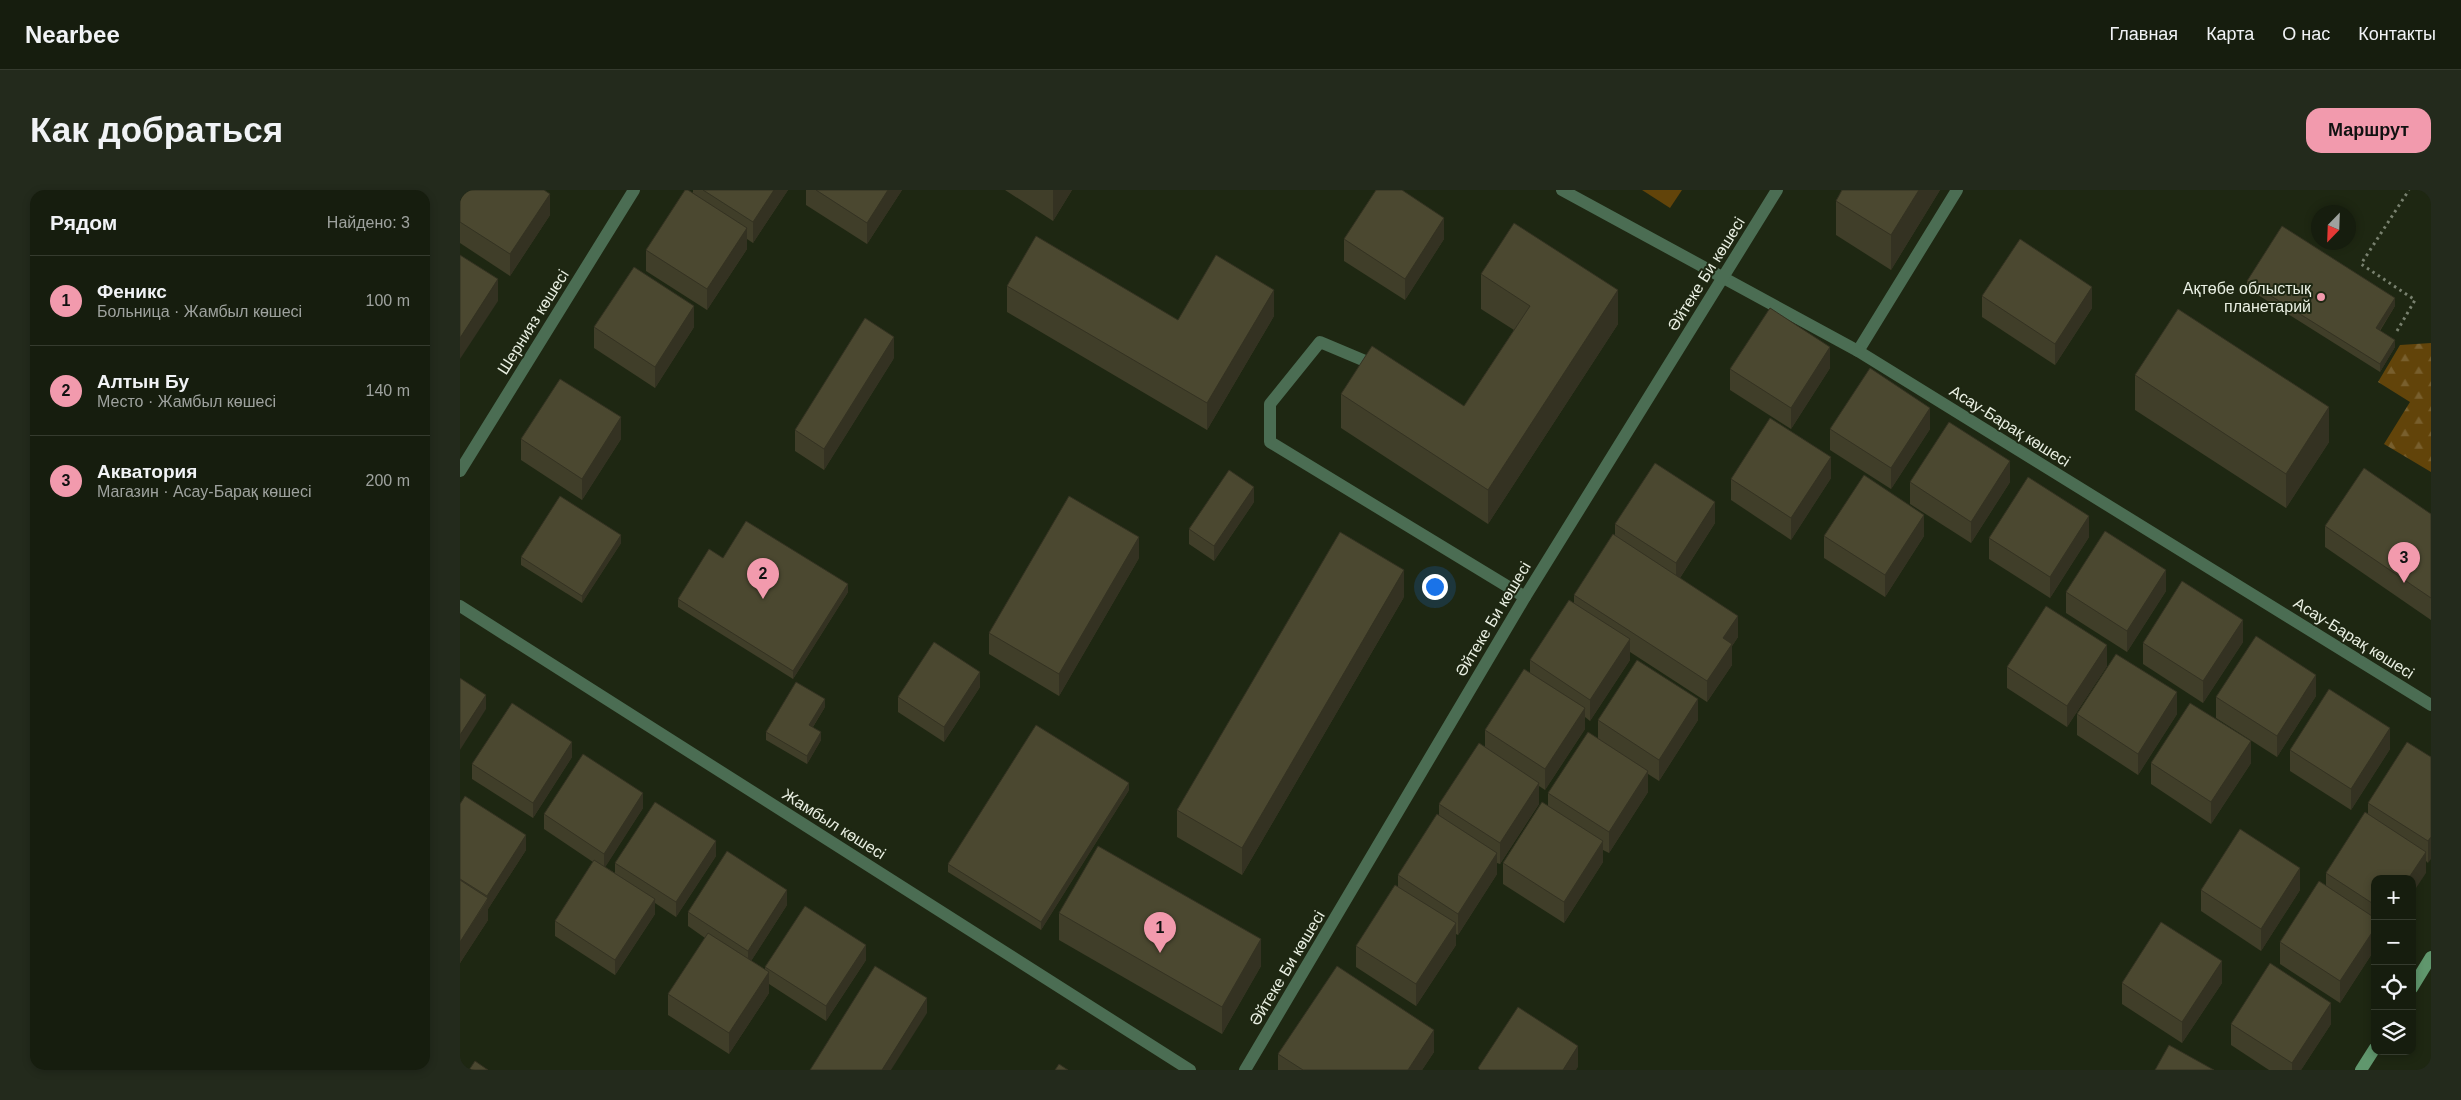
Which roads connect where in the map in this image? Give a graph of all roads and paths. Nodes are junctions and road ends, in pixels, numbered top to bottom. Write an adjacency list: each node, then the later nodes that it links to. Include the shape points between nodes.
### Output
1 (634, 190): 10 (street, Шернияз көшесі)
2 (1562, 190): 6 (street, Асау-Барақ көшесі)
3 (1777, 190): 6 (street, Әйтеке Би көшесі)
4 (1957, 190): 8 (street)
5 (2409, 190): 7 (path, via 2361,264 2415,300)
6 (1723, 277): 8 (street, Асау-Барақ көшесі); 11 (street, Әйтеке Би көшесі)
7 (2396, 332)
8 (1858, 351): 13 (street, Асау-Барақ көшесі)
9 (1388, 371): 11 (street, via 1320,342 1270,404 1270,442)
10 (460, 471)
11 (1525, 598): 18 (street, Әйтеке Би көшесі)
12 (460, 606): 17 (street, Жамбыл көшесі)
13 (2431, 705)
14 (2431, 957): 15 (main road)
15 (2416, 981)
16 (2371, 1054): 19 (main road)
17 (1190, 1070)
18 (1245, 1070)
19 (2361, 1070)

